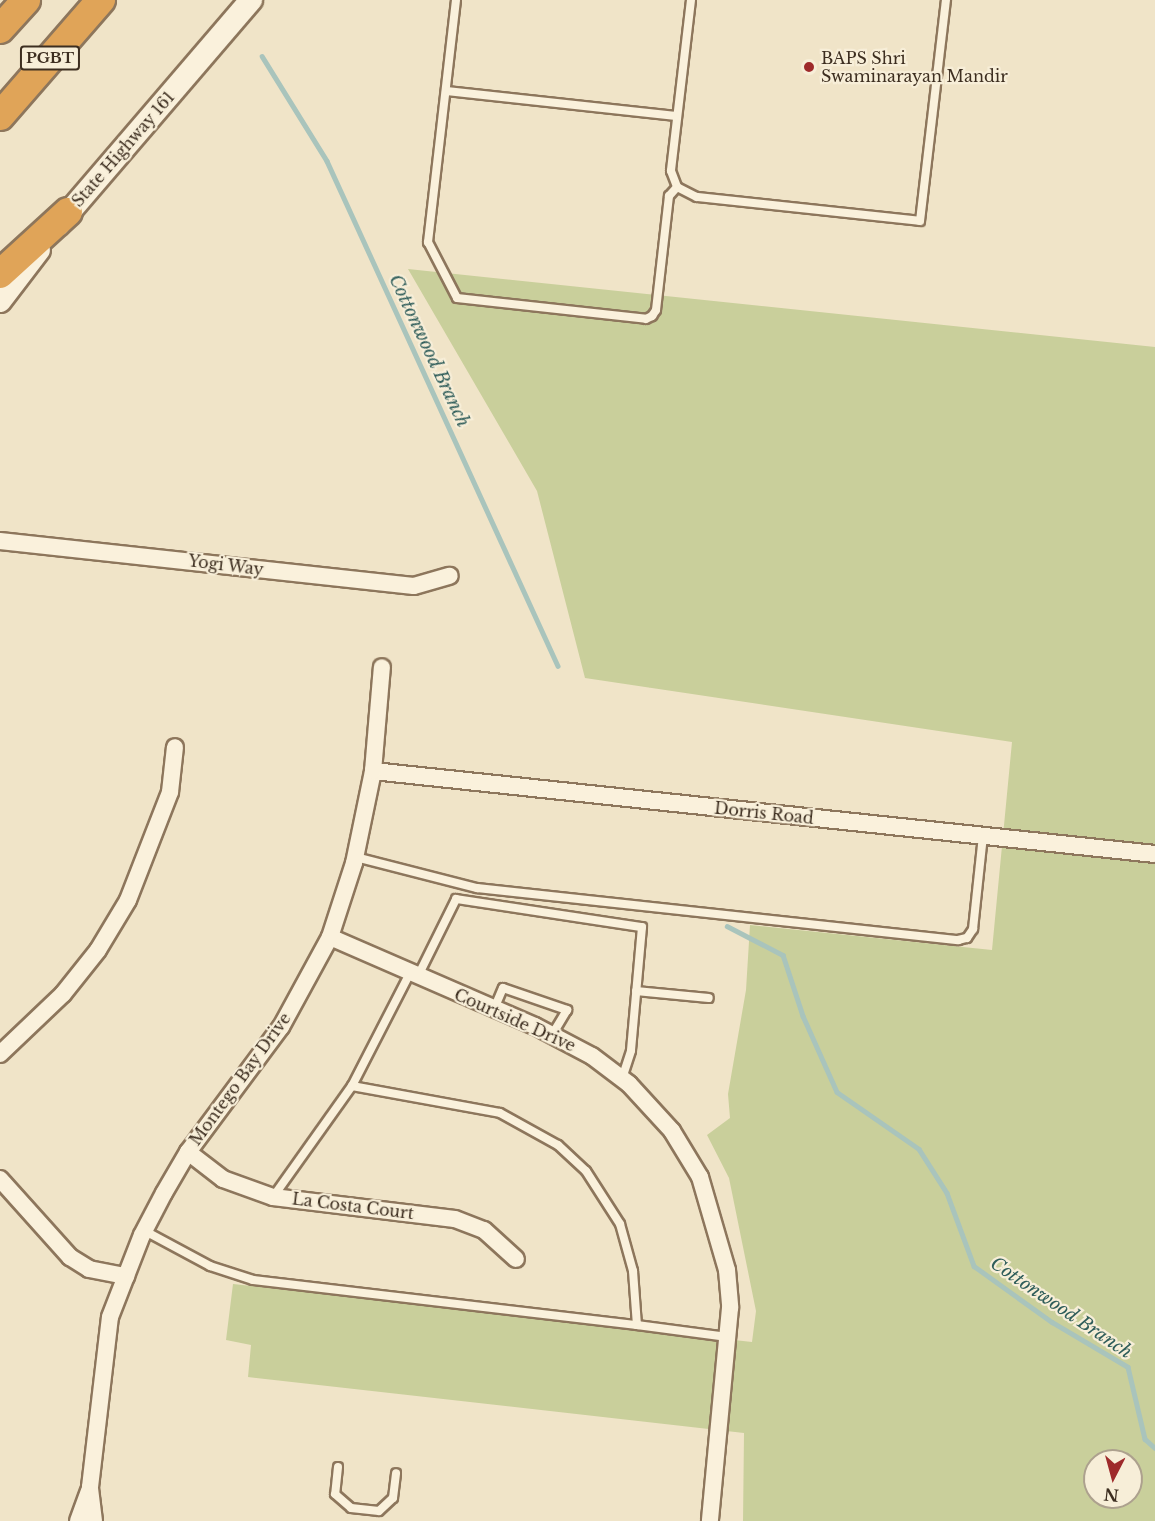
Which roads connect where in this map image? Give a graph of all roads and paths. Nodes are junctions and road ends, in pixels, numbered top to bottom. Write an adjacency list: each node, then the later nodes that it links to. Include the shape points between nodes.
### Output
1 (26, 0): 7 (highway)
2 (101, 0): 9 (highway, PGBT)
3 (251, 0): 12 (main road, State Highway 161)
4 (456, 0): 8 (lane)
5 (691, 0): 10 (lane)
6 (946, 0): 11 (lane, via 920,221 697,197)
7 (0, 29)
8 (446, 91): 10 (lane); 11 (lane, via 428,242 457,297 646,319 656,310 669,196)
9 (0, 116)
10 (677, 116): 11 (lane, via 671,171)
11 (677, 188)
12 (68, 212): 13 (highway); 14 (main road, State Highway 161)
13 (0, 274)
14 (0, 302)
15 (0, 541): 16 (street, Yogi Way, via 414,586)
16 (450, 576)
17 (382, 667): 19 (street, Montego Bay Drive)
18 (175, 747): 29 (street, via 170,792 128,900 98,950 63,994)
19 (373, 771): 20 (street, Dorris Road); 22 (street, Montego Bay Drive)
20 (983, 836): 21 (street, Dorris Road); 22 (lane, via 973,929 967,938 958,940 477,888)
21 (1155, 854)
22 (356, 857): 23 (street, Montego Bay Drive)
23 (330, 937): 24 (street, Courtside Drive); 32 (street, Montego Bay Drive, via 281,1027)
24 (414, 974): 25 (lane, via 456,899 642,927); 27 (street, Courtside Drive); 31 (lane)
25 (636, 991): 26 (lane); 30 (lane, via 631,1051)
26 (709, 998)
27 (494, 1009): 28 (street, Courtside Drive); 28 (lane, via 503,988 567,1010)
28 (552, 1035): 30 (street, Courtside Drive, via 592,1056)
29 (0, 1054)
30 (622, 1079): 39 (street, Courtside Drive, via 672,1131 700,1177 728,1270)
31 (352, 1086): 34 (lane); 38 (lane, via 500,1113 558,1145 586,1171 620,1224 633,1271)
32 (188, 1152): 34 (street, La Costa Court, via 224,1179); 35 (street, Montego Bay Drive)
33 (0, 1179): 37 (street, via 70,1257 90,1269)
34 (273, 1197): 36 (street, La Costa Court, via 455,1219 483,1230)
35 (145, 1231): 37 (street, Montego Bay Drive); 38 (lane, via 210,1266 253,1280)
36 (516, 1259)
37 (126, 1276): 42 (street, Montego Bay Drive, via 110,1317)
38 (637, 1325): 39 (lane)
39 (727, 1337): 45 (street, Courtside Drive)
40 (338, 1467): 41 (lane, via 335,1494 351,1508 379,1511 393,1498)
41 (396, 1473)
42 (90, 1487): 43 (street, Montego Bay Drive); 44 (street, Montego Bay Drive)
43 (78, 1521)
44 (94, 1521)
45 (710, 1521)

